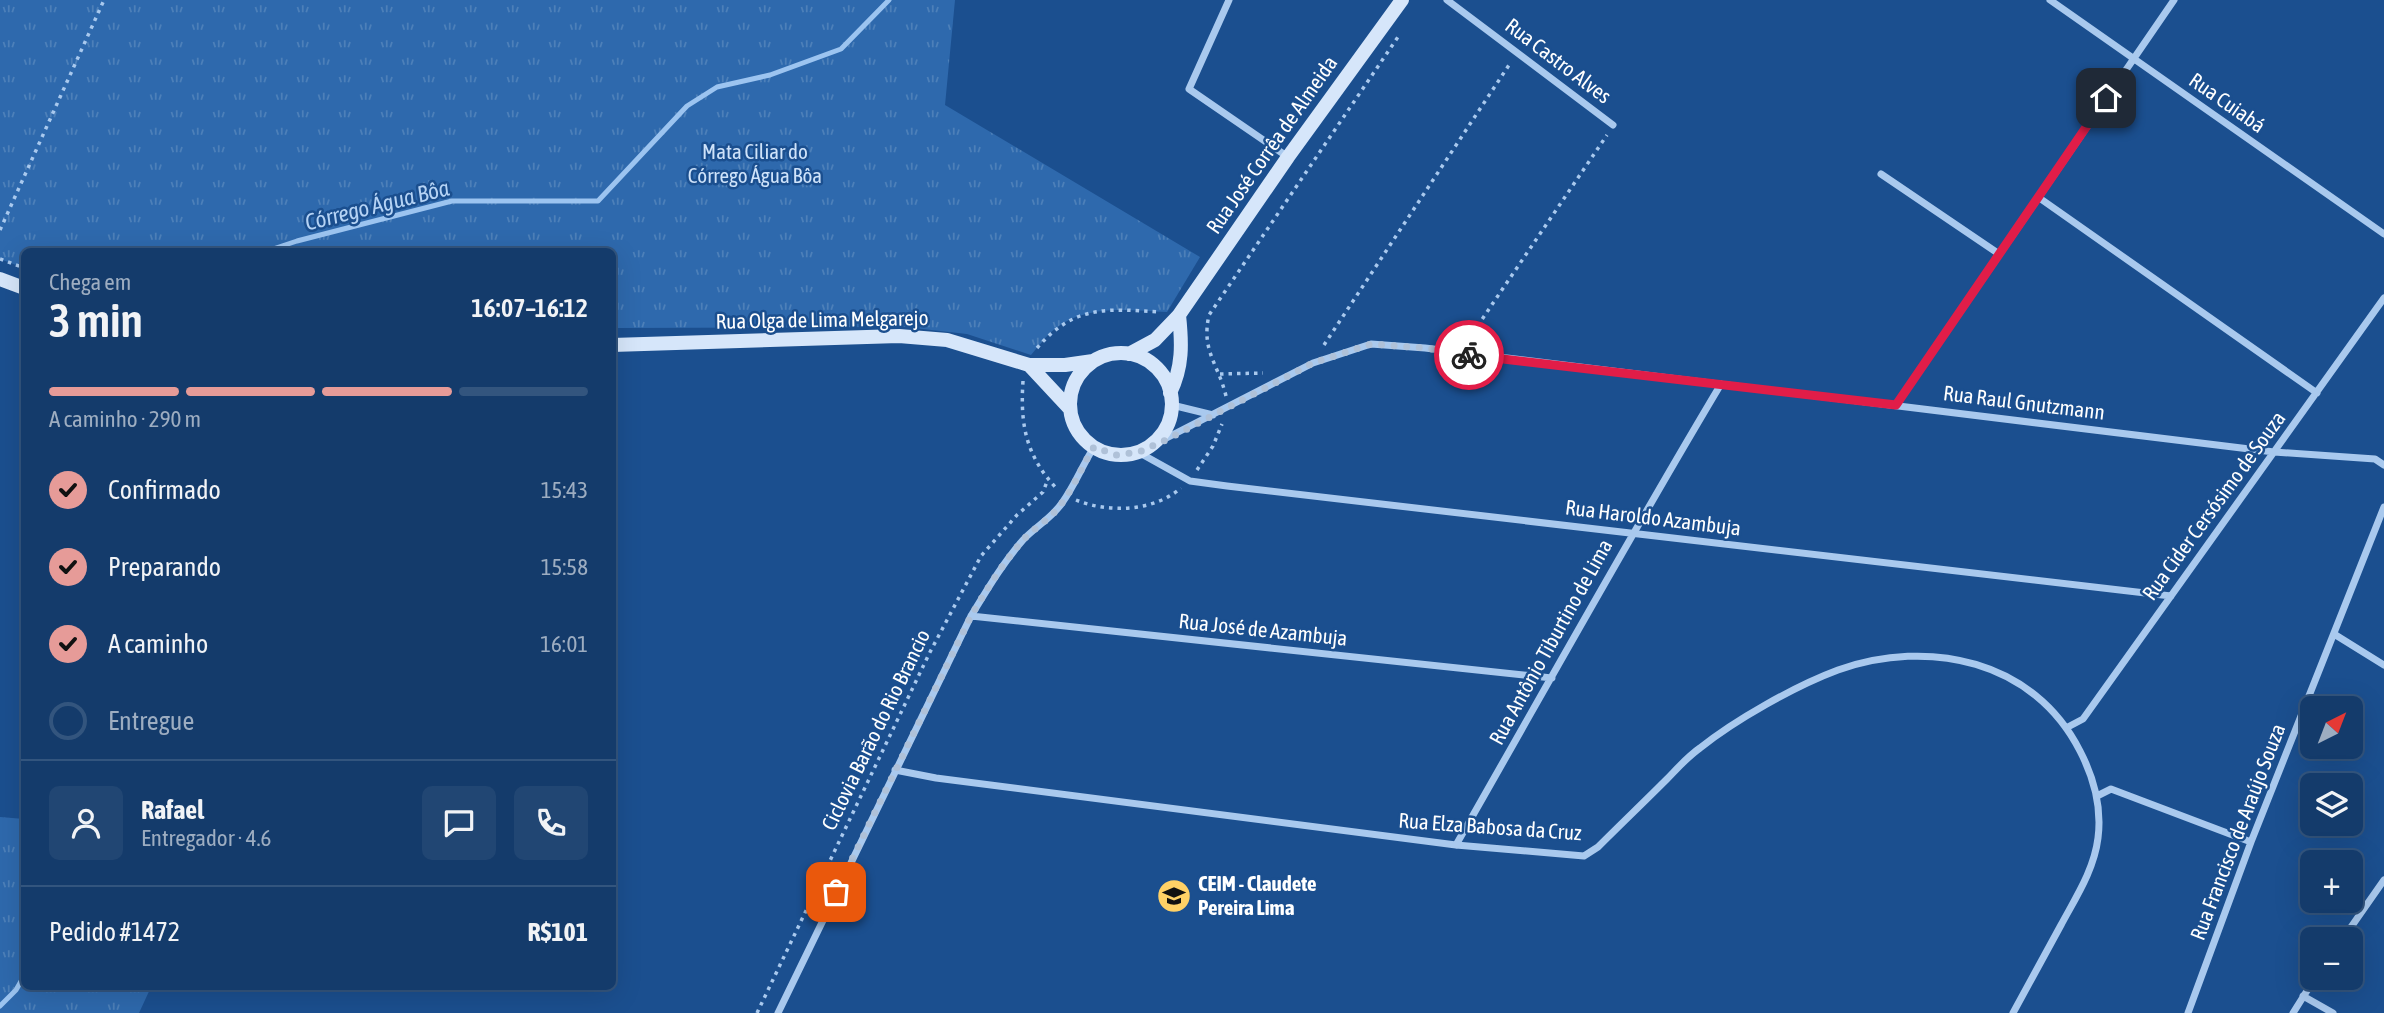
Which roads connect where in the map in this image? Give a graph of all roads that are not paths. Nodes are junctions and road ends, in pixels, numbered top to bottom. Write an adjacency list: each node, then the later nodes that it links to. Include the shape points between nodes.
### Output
1 (1229, 0): 8 (street, via 1189,89)
2 (1402, 0): 8 (street, Rua José Corrêa de Almeida)
3 (1447, 0): 7 (street, Rua Castro Alves)
4 (2050, 0): 6 (street, Rua Cuiabá)
5 (2174, 0): 6 (street)
6 (2133, 58): 10 (street); 11 (street, Rua Cuiabá)
7 (1614, 125)
8 (1288, 157): 16 (street, Rua José Corrêa de Almeida)
9 (1881, 174): 12 (street)
10 (2038, 197): 12 (street); 22 (street)
11 (2384, 234)
12 (1999, 254): 24 (street)
13 (0, 279): 14 (street)
14 (21, 287)
15 (2384, 298): 22 (street, Rua Cider Cersósimo de Souza)
16 (1179, 315): 18 (street, Rua José Corrêa de Almeida, via 1156,340); 23 (street, via 1181,362)
17 (616, 345): 20 (street, Rua Olga de Lima Melgarejo, via 899,335 947,340)
18 (1129, 354): 19 (street); 23 (street, via 1156,367)
19 (1093, 361): 20 (street, Rua Olga de Lima Melgarejo); 25 (street, via 1075,382)
20 (1027, 364): 25 (street)
21 (1721, 384): 24 (street, Rua Raul Gnutzmann); 26 (street, Rua Raul Gnutzmann, via 1371,344 1313,363); 32 (street, Rua Antônio Tiburtino de Lima)
22 (2317, 393): 29 (street, Rua Cider Cersósimo de Souza)
23 (1171, 399): 26 (street); 28 (street, via 1165,429)
24 (1896, 405): 29 (street, Rua Raul Gnutzmann)
25 (1070, 409): 27 (street, via 1082,437)
26 (1214, 415): 28 (street, Rua Raul Gnutzmann)
27 (1094, 447): 28 (street, via 1116,455); 34 (street, via 1061,505 1024,538)
28 (1143, 450): 32 (street, Rua Haroldo Azambuja, via 1190,481)
29 (2274, 452): 30 (street, Rua Raul Gnutzmann, via 2375,459); 33 (street, Rua Cider Cersósimo de Souza)
30 (2384, 465)
31 (2384, 507): 35 (street, Rua Francisco de Araújo Souza)
32 (1632, 533): 33 (street, Rua Haroldo Azambuja); 37 (street, Rua Antônio Tiburtino de Lima)
33 (2171, 596): 38 (street, Rua Cider Cersósimo de Souza, via 2083,719)
34 (971, 616): 37 (street, Rua José de Azambuja); 39 (street)
35 (2334, 634): 36 (street); 41 (street, Rua Francisco de Araújo Souza)
36 (2384, 666)
37 (1552, 678): 42 (street, Rua Antônio Tiburtino de Lima)
38 (2066, 728): 40 (street, Rua Elza Babosa da Cruz, via 2085,761); 42 (street, Rua Elza Babosa da Cruz, via 2035,694 1996,669 1936,658 1864,663 1816,679 1725,730 1698,749 1598,848 1584,856)
39 (895, 770): 42 (street, Rua Elza Babosa da Cruz); 47 (street)
40 (2097, 796): 41 (street, via 2111,789); 48 (street, Rua Elza Babosa da Cruz, via 2099,825 2091,867)
41 (2251, 842): 49 (street, Rua Francisco de Araújo Souza)
42 (1456, 845)
43 (2384, 880): 44 (street)
44 (2351, 927)
45 (2307, 990): 46 (street)
46 (2303, 996): 50 (street); 51 (street)
47 (778, 1013)
48 (2013, 1013)
49 (2188, 1013)
50 (2293, 1013)
51 (2333, 1013)

